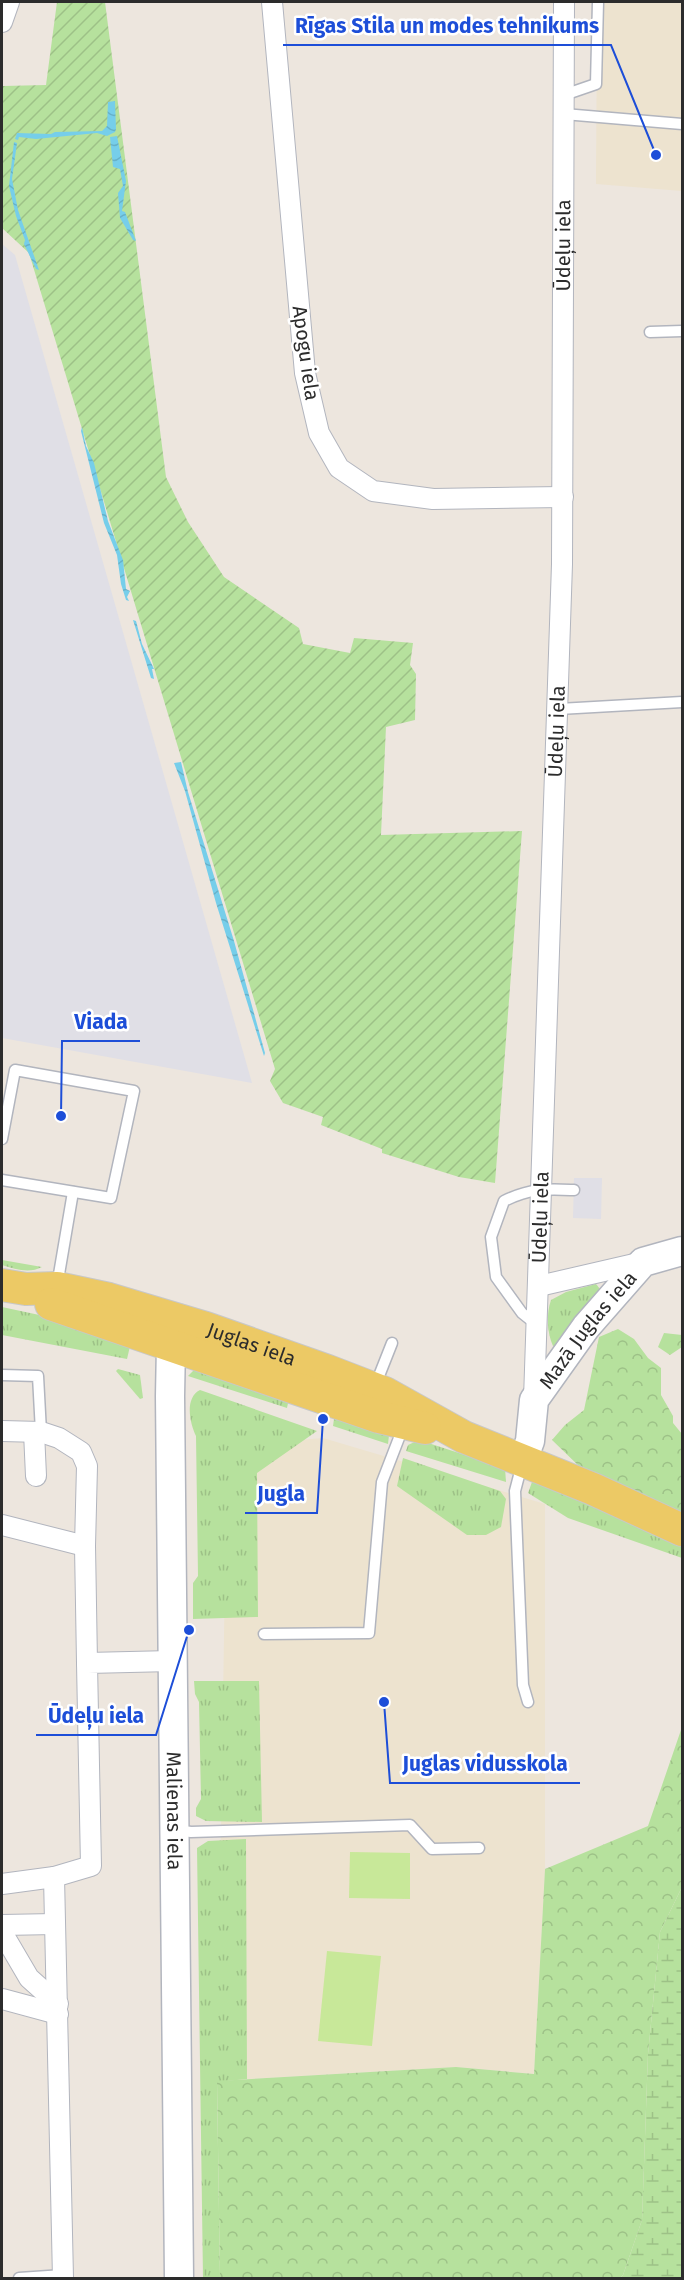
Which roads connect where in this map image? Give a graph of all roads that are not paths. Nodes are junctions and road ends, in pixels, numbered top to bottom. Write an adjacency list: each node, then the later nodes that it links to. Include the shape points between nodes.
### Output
1 (9, 2): 5 (street)
2 (272, 2): 10 (street, Apogu iela, via 305,373 319,433 339,468 373,491 433,499)
3 (564, 2): 6 (street, Ūdeļu iela)
4 (598, 2): 6 (lane, via 596,84)
5 (2, 22)
6 (564, 105): 7 (lane); 10 (street, Ūdeļu iela)
7 (682, 124)
8 (682, 331): 9 (lane)
9 (650, 332)
10 (563, 497): 12 (street, Ūdeļu iela)
11 (682, 702): 12 (lane)
12 (559, 709): 15 (street, Ūdeļu iela)
13 (2, 1139): 17 (lane, via 15,1070 134,1091 111,1198)
14 (2, 1180): 17 (lane)
15 (541, 1189): 16 (lane); 20 (street, Ūdeļu iela); 23 (lane, via 525,1191 504,1201 490,1237 496,1277 522,1313)
16 (574, 1190)
17 (74, 1192): 22 (lane)
18 (682, 1251): 19 (street, Mazā Juglas iela)
19 (643, 1262): 20 (street, Mazā Juglas iela); 28 (street, Mazā Juglas iela, via 586,1327)
20 (539, 1286): 23 (street, Ūdeļu iela)
21 (14, 1287): 22 (main road, Juglas iela); 24 (main road, Juglas iela, via 55,1306)
22 (57, 1288): 24 (main road, Juglas iela, via 109,1299)
23 (537, 1325): 28 (street, Ūdeļu iela)
24 (175, 1332): 27 (main road, Juglas iela); 29 (main road, Juglas iela, via 379,1417); 39 (street, Malienas iela, via 170,1388)
25 (392, 1343): 27 (lane)
26 (2, 1375): 31 (lane, via 38,1376)
27 (374, 1389): 32 (main road, Juglas iela)
28 (534, 1400): 33 (street, Ūdeļu iela, via 530,1441)
29 (405, 1424): 32 (main road, Juglas iela); 38 (lane, via 382,1482 369,1633)
30 (2, 1431): 31 (street)
31 (37, 1432): 34 (street); 37 (street, via 59,1438 81,1452 87,1466)
32 (464, 1437): 33 (main road, Juglas iela)
33 (523, 1460): 36 (main road, Juglas iela); 41 (lane, via 515,1491 523,1685)
34 (36, 1476)
35 (2, 1525): 37 (street)
36 (682, 1530)
37 (85, 1546): 40 (street)
38 (264, 1634)
39 (172, 1661): 40 (street); 42 (street, Malienas iela)
40 (87, 1663): 44 (street, via 90,1866)
41 (528, 1702)
42 (176, 1830): 43 (lane, via 410,1825 432,1849); 53 (street, Malienas iela)
43 (479, 1848)
44 (54, 1877): 45 (street); 46 (street)
45 (2, 1884)
46 (55, 1924): 47 (street); 50 (street)
47 (2, 1925)
48 (2, 1932): 50 (street, via 29,1978)
49 (2, 1999): 50 (street)
50 (58, 2009): 51 (street)
51 (63, 2277): 52 (lane)
52 (19, 2278)
53 (179, 2278)

